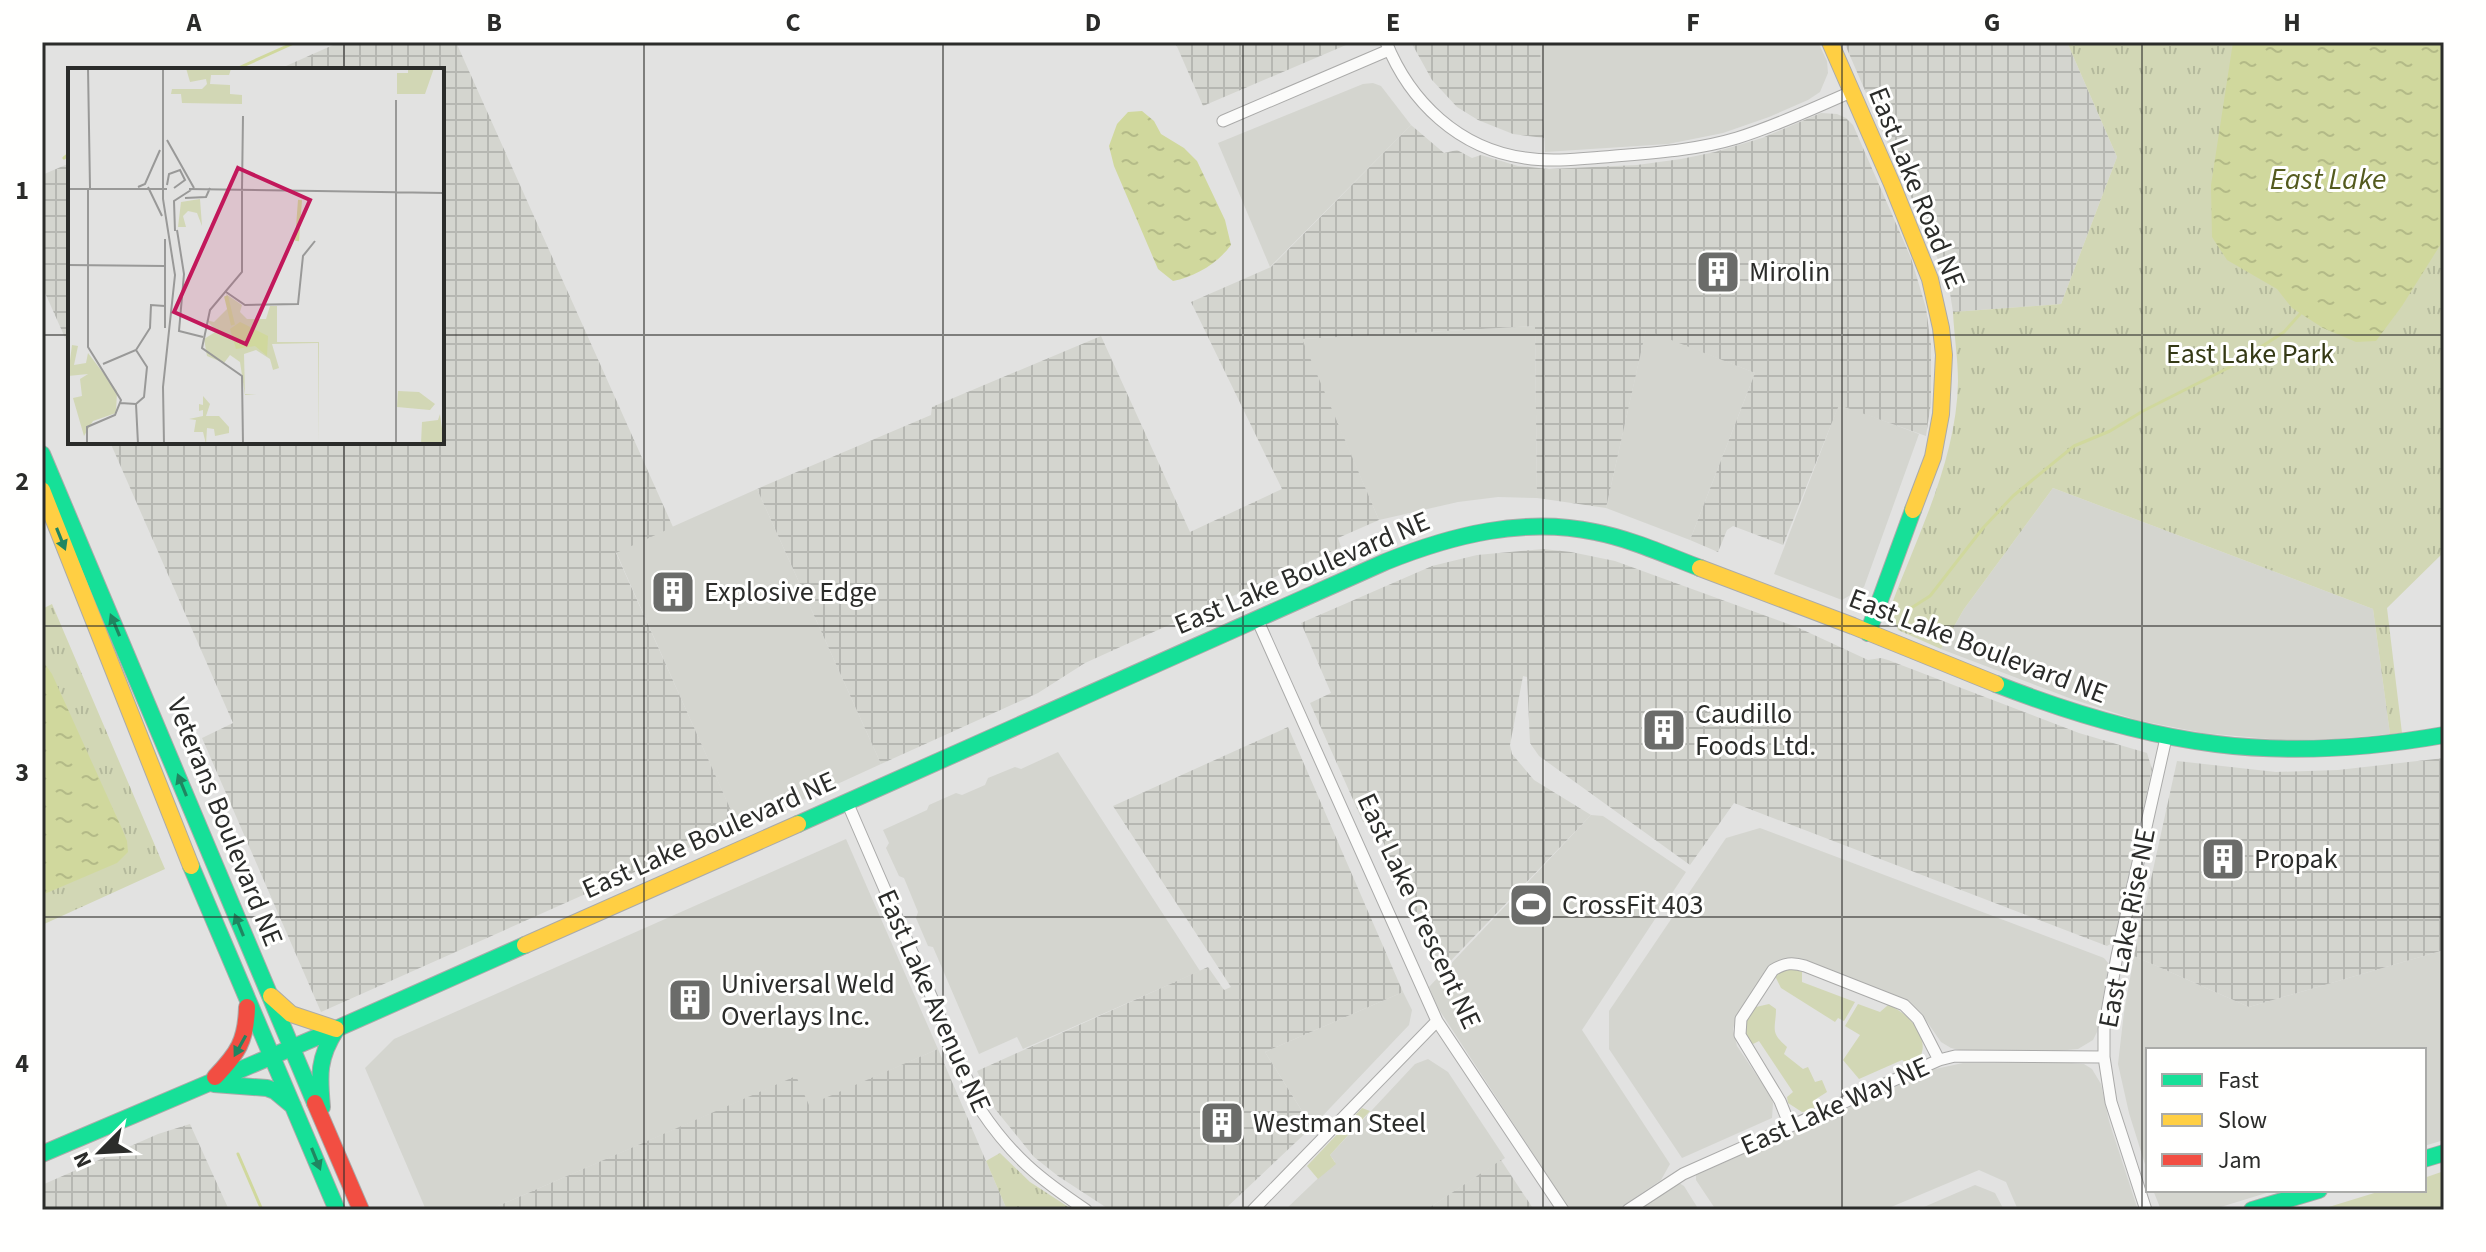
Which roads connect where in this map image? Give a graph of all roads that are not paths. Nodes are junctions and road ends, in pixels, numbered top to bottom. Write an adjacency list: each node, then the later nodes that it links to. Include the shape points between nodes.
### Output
1 (1830, 42): 3 (main road, East Lake Road NE)
2 (1388, 46): 3 (street, via 1413,91 1450,129 1491,150 1532,159 1699,146 1764,129); 4 (street)
3 (1851, 92): 8 (main road, East Lake Road NE, via 1930,279 1944,371 1933,457)
4 (1223, 121)
5 (42, 454): 12 (main road, Veterans Boulevard NE, one-way to 5)
6 (42, 490): 13 (main road, Veterans Boulevard NE, one-way to 13)
7 (1257, 619): 8 (main road, East Lake Boulevard NE, via 1425,545 1484,530 1544,526 1598,532 1640,545); 11 (main road, East Lake Boulevard NE); 14 (street, East Lake Crescent NE)
8 (1868, 633): 10 (main road, East Lake Boulevard NE, via 2074,712)
9 (2444, 735): 10 (main road, East Lake Boulevard NE, via 2331,751 2237,748)
10 (2166, 738): 18 (street, East Lake Rise NE, via 2113,972)
11 (847, 802): 15 (main road, East Lake Boulevard NE); 28 (street, East Lake Avenue NE, via 980,1109 1020,1161)
12 (267, 992): 15 (main road, via 291,1014); 16 (main road, Veterans Boulevard NE)
13 (247, 998): 17 (main road, Veterans Boulevard NE); 20 (main road, one-way to 20, via 241,1050)
14 (1437, 1021): 29 (street); 30 (street, East Lake Crescent NE)
15 (336, 1029): 16 (main road, East Lake Boulevard NE); 22 (main road, via 320,1058)
16 (291, 1048): 17 (main road, East Lake Boulevard NE); 22 (main road, Veterans Boulevard NE)
17 (272, 1056): 20 (main road, East Lake Boulevard NE); 21 (main road, Veterans Boulevard NE)
18 (2104, 1057): 19 (street, East Lake Way NE); 32 (street, East Lake Rise NE, via 2111,1102)
19 (1939, 1060): 23 (street, East Lake Way NE); 23 (street, via 1918,1019 1904,1005 1793,962 1780,966 1739,1026 1742,1042)
20 (209, 1084): 21 (main road, via 267,1088); 24 (main road, East Lake Boulevard NE)
21 (295, 1108): 26 (main road, Veterans Boulevard NE, one-way to 26)
22 (323, 1121): 27 (main road, Veterans Boulevard NE)
23 (1790, 1126): 31 (street, East Lake Way NE, via 1683,1174)
24 (42, 1154)
25 (2312, 1192): 33 (main road)
26 (337, 1210)
27 (361, 1210)
28 (1086, 1210)
29 (1253, 1210)
30 (1563, 1210)
31 (1628, 1210)
32 (2146, 1210)
33 (2252, 1210)

